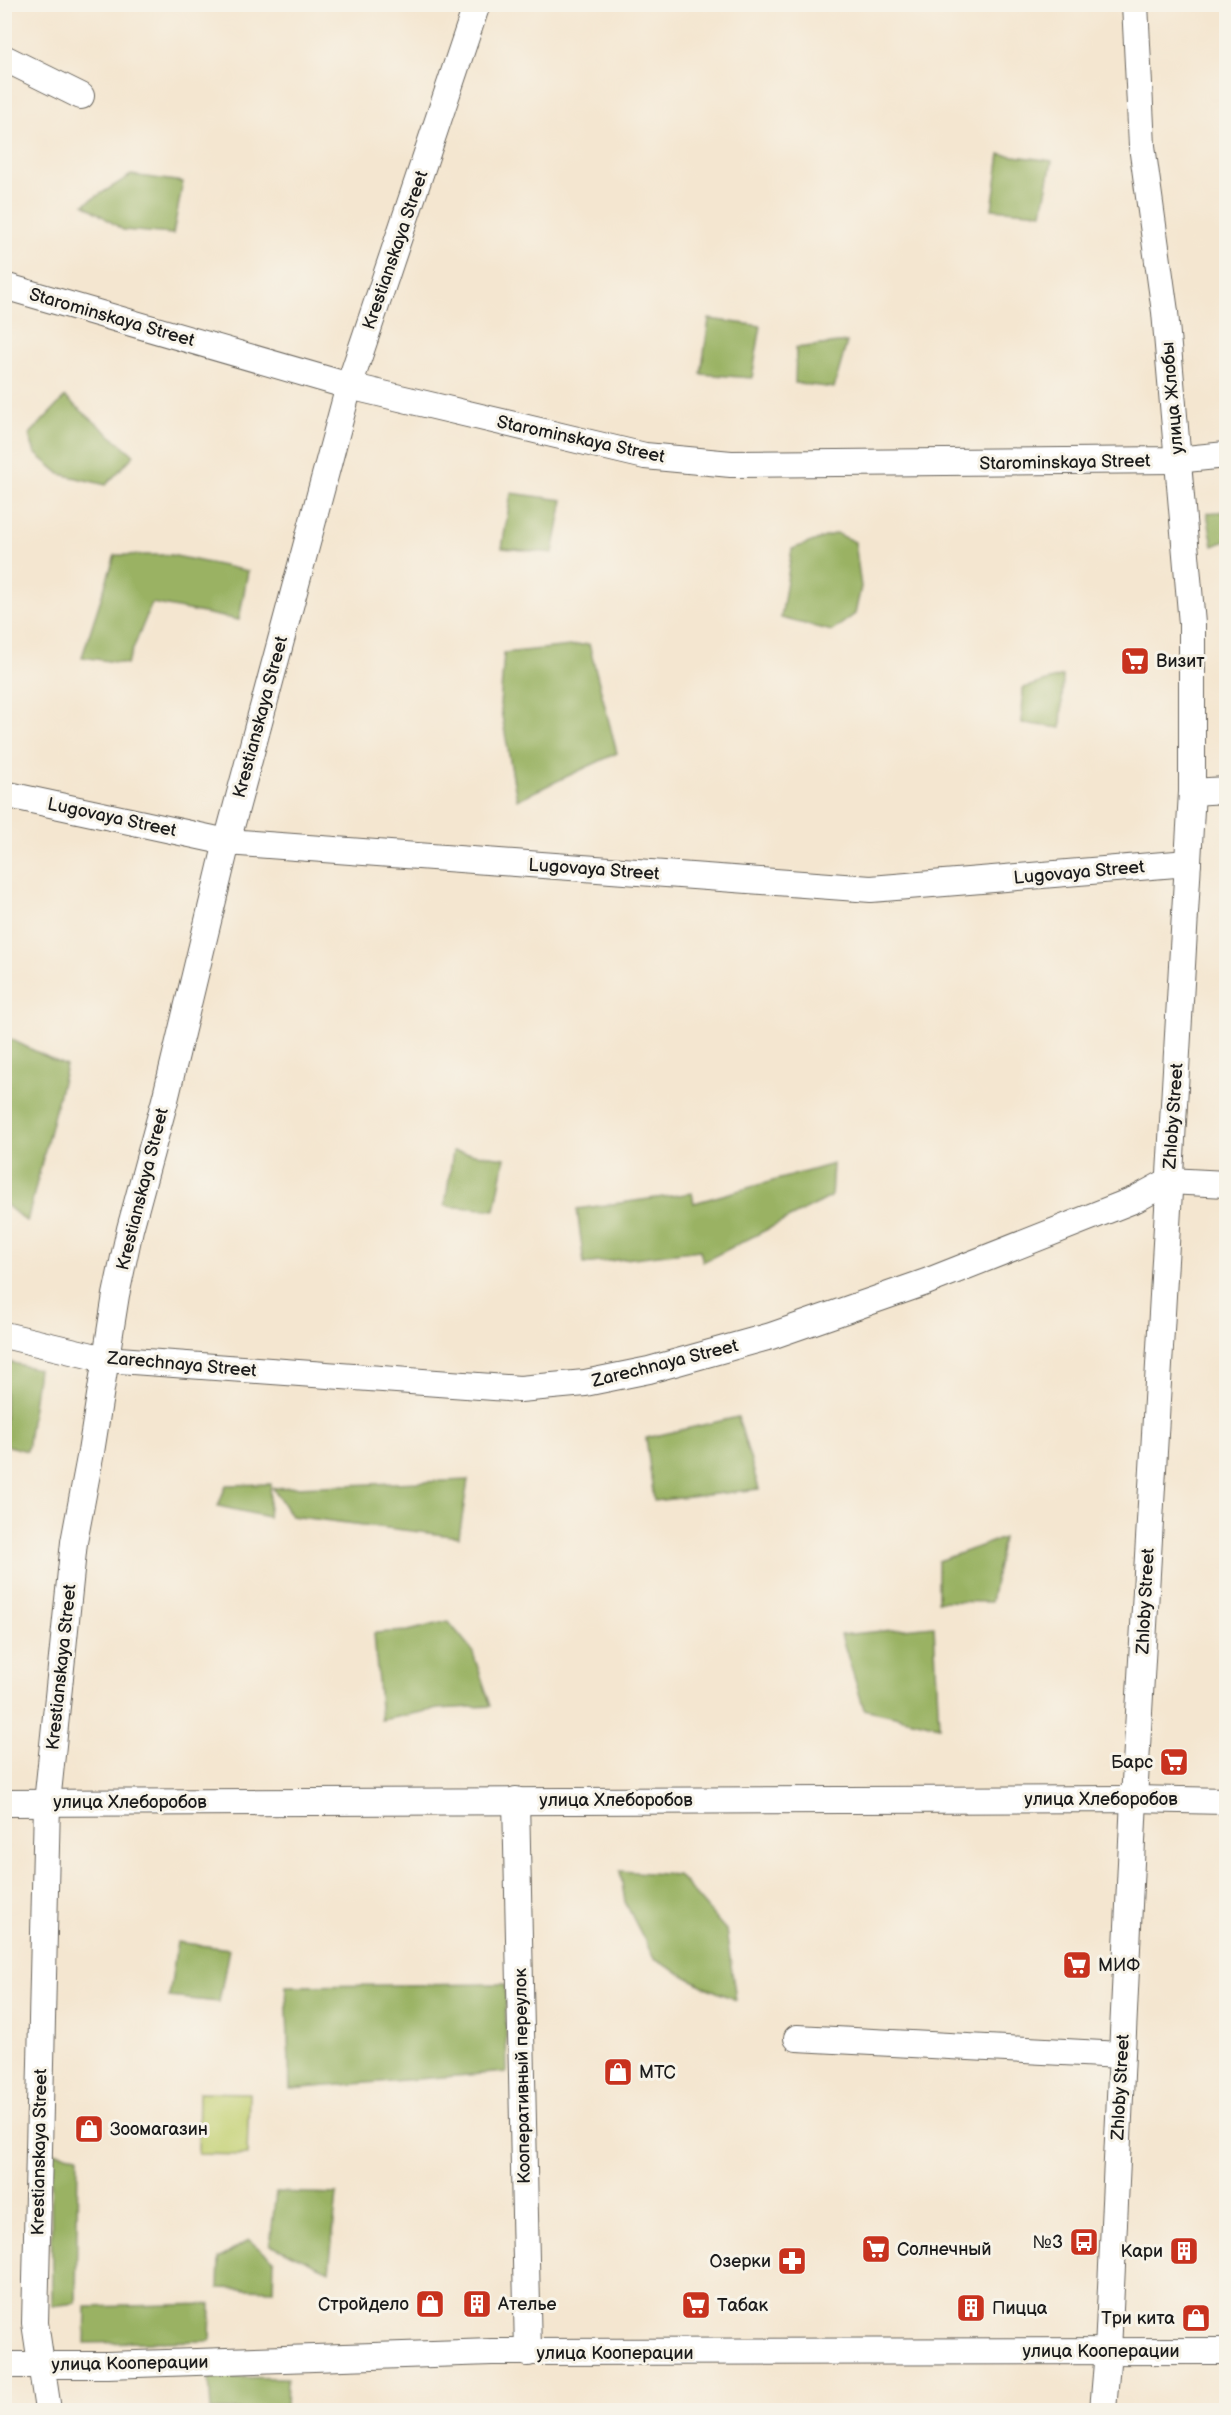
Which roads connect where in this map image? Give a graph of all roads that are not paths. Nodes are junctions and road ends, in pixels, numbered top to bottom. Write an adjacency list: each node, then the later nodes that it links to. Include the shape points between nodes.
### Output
1 (477, 4): 6 (street, Krestianskaya Street)
2 (1135, 4): 8 (street, улица Жлобы, via 1142,146 1165,312)
3 (4, 58): 4 (street)
4 (81, 96)
5 (4, 286): 6 (street, Starominskaya Street)
6 (349, 386): 8 (street, Starominskaya Street, via 645,456 720,463); 12 (street, Krestianskaya Street)
7 (1227, 455): 8 (street, Starominskaya Street)
8 (1176, 460): 10 (street, улица Жлобы, via 1192,624)
9 (1227, 790): 10 (street)
10 (1192, 792): 13 (street, Zhloby Street)
11 (4, 794): 12 (street, Lugovaya Street)
12 (227, 842): 13 (street, Lugovaya Street, via 871,889); 17 (street, Krestianskaya Street, via 130,1230)
13 (1188, 863): 14 (street, Zhloby Street)
14 (1169, 1180): 15 (street); 17 (street, Zarechnaya Street, via 1136,1199 926,1282 771,1336 649,1370 585,1383 520,1389); 18 (street, Zhloby Street)
15 (1227, 1184)
16 (4, 1335): 17 (street, Zarechnaya Street)
17 (105, 1359): 22 (street, Krestianskaya Street, via 74,1542)
18 (1134, 1799): 19 (street, улица Хлеборобов); 20 (street, улица Хлеборобов); 24 (street, Zhloby Street)
19 (516, 1800): 22 (street, улица Хлеборобов); 27 (street, Кооперативный переулок)
20 (1227, 1801)
21 (4, 1803): 22 (street, улица Хлеборобов)
22 (47, 1803): 29 (street, Krestianskaya Street, via 35,2323)
23 (797, 2038): 24 (street)
24 (1122, 2055): 25 (street, Zhloby Street)
25 (1108, 2351): 26 (street, улица Кооперации); 27 (street, улица Кооперации); 31 (street, Zhloby Street)
26 (1227, 2351)
27 (528, 2353): 29 (street, улица Кооперации)
28 (4, 2365): 29 (street, улица Кооперации)
29 (41, 2365): 30 (street, Krestianskaya Street)
30 (48, 2410)
31 (1103, 2410)

